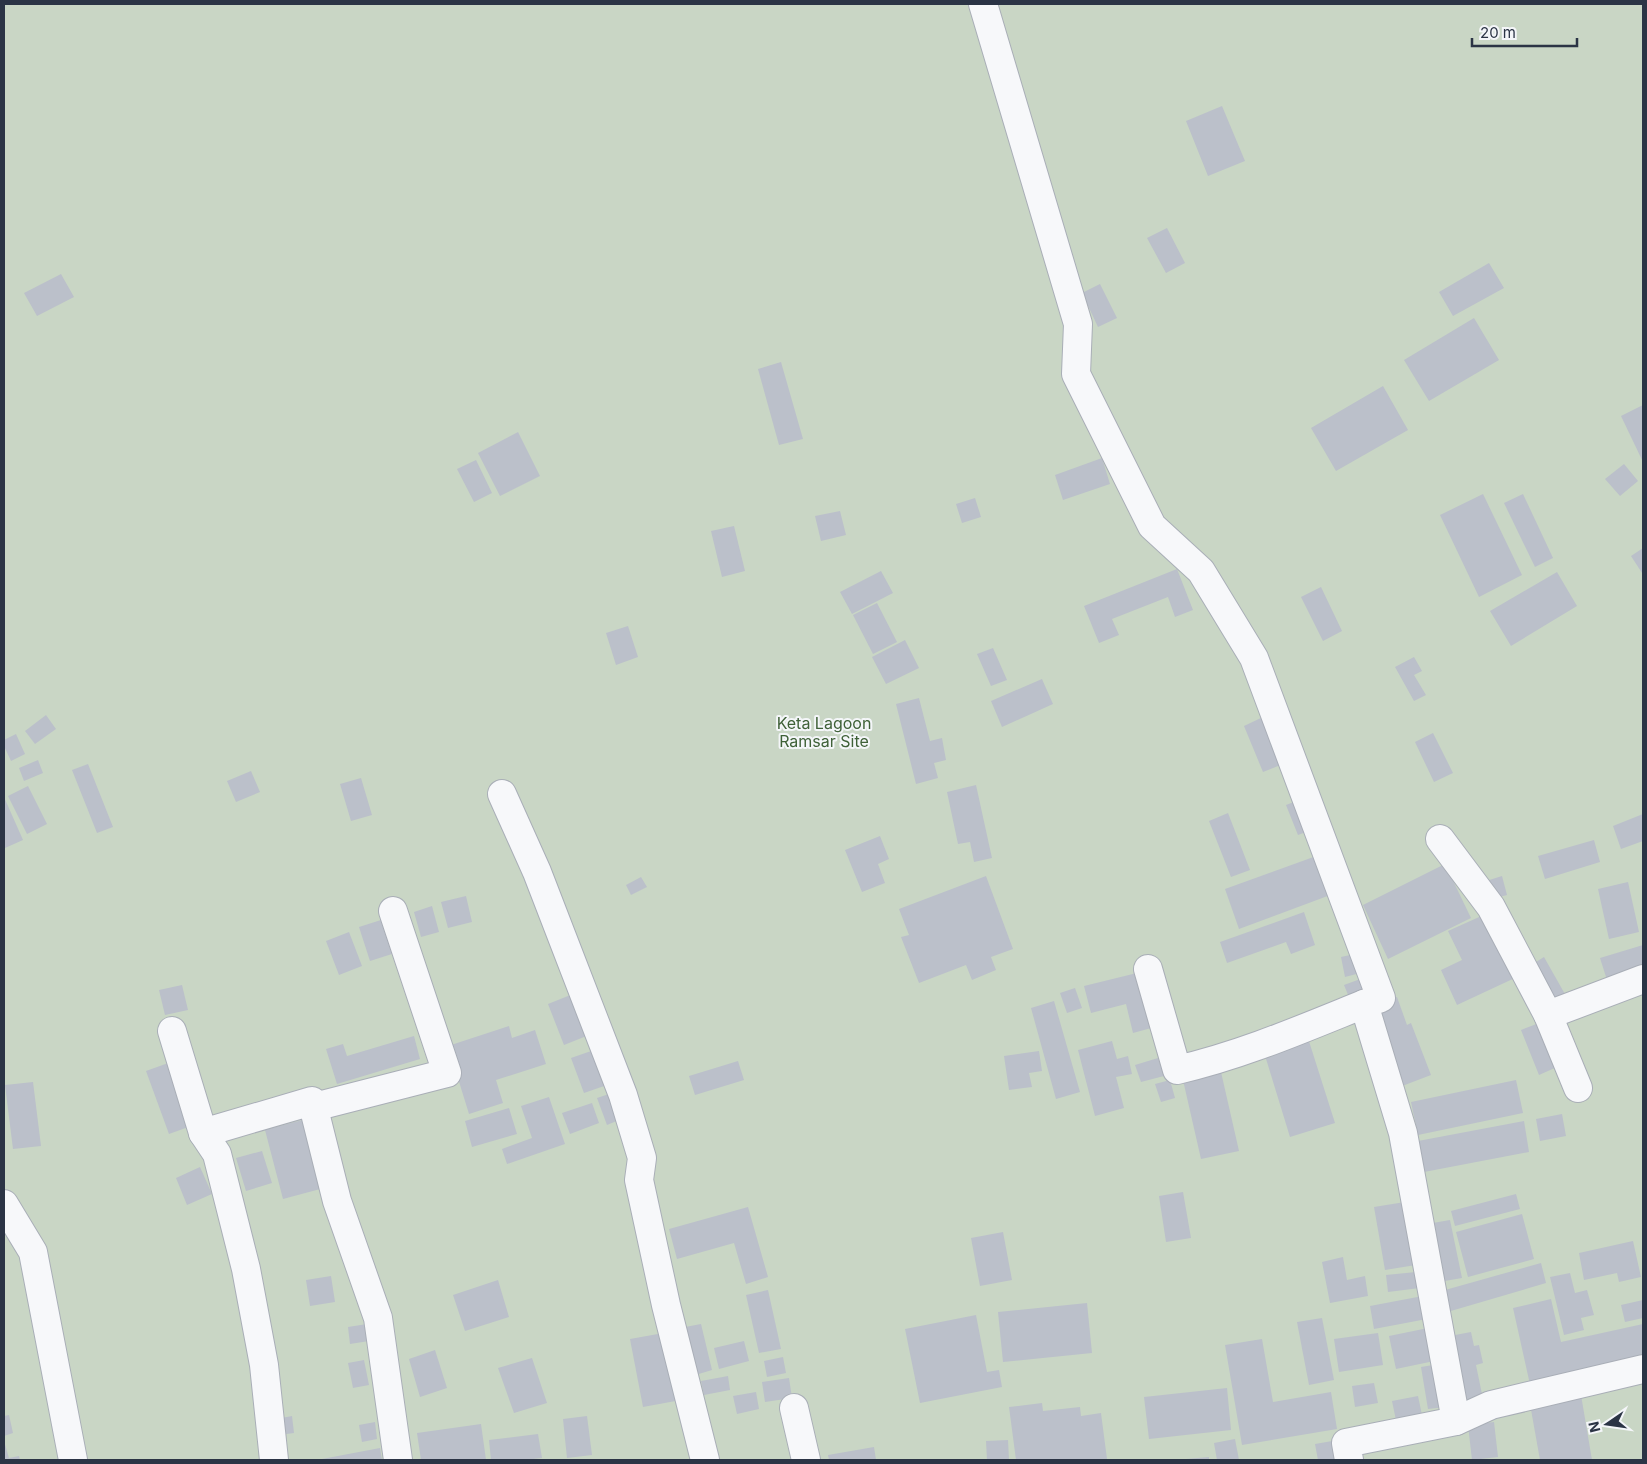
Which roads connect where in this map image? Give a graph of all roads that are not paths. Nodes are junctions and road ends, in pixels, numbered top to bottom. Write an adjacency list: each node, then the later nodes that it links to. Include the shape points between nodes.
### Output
1 (984, 4): 7 (street, via 1078,324 1076,374 1152,526 1201,571 1254,658 1381,998)
2 (502, 794): 20 (street, via 538,872 623,1095 642,1158 639,1180)
3 (1440, 839): 8 (street, via 1491,907)
4 (393, 911): 11 (street, via 447,1073)
5 (1148, 969): 7 (street, via 1177,1070 1217,1061)
6 (1643, 979): 8 (street)
7 (1364, 1004): 16 (street, via 1403,1133)
8 (1548, 1015): 10 (street)
9 (172, 1031): 12 (street)
10 (1578, 1088)
11 (314, 1107): 12 (street, via 312,1101); 19 (street, via 337,1201 378,1318)
12 (203, 1133): 18 (street, via 217,1154 246,1269 264,1365)
13 (4, 1204): 17 (street, via 33,1252)
14 (1643, 1369): 16 (street, via 1490,1404)
15 (794, 1408): 21 (street)
16 (1456, 1421): 22 (street, via 1346,1443)
17 (73, 1460)
18 (274, 1460)
19 (398, 1460)
20 (705, 1460)
21 (806, 1460)
22 (1349, 1460)

